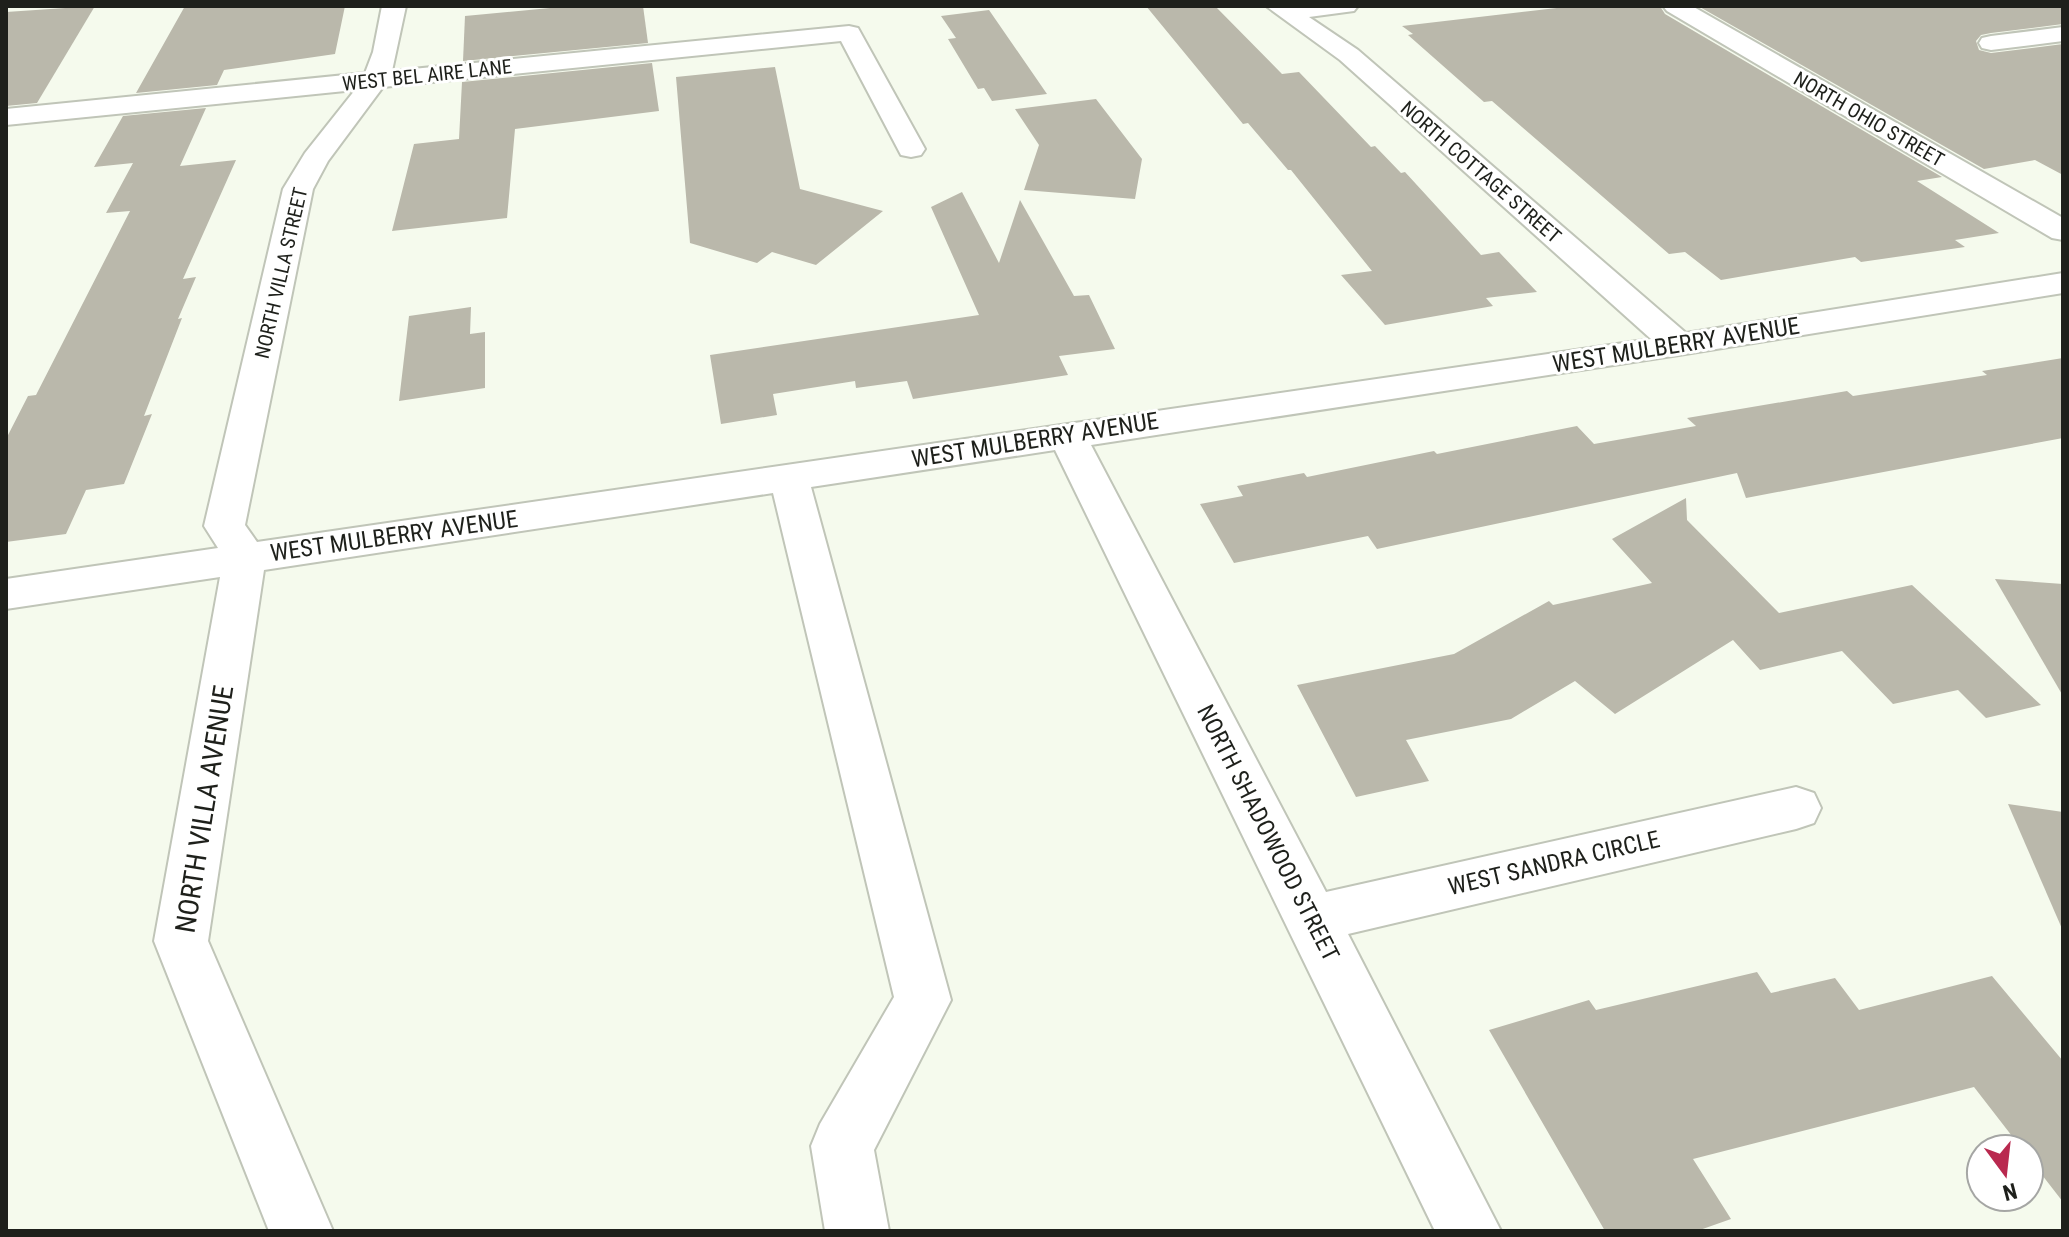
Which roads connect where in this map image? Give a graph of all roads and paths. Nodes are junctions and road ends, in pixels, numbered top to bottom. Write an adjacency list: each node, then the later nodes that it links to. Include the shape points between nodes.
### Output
1 (394, 6): 7 (street, NORTH VILLA STREET)
2 (1346, 6): 4 (street)
3 (1675, 6): 10 (street, NORTH OHIO STREET)
4 (1282, 9): 12 (street, NORTH COTTAGE STREET, via 1349,55)
5 (2063, 34): 6 (street)
6 (1991, 43)
7 (374, 80): 8 (street, WEST BEL AIRE LANE); 9 (street, WEST BEL AIRE LANE, via 849,33); 15 (street, NORTH VILLA STREET, via 308,167 298,189 224,526)
8 (6, 117)
9 (911, 149)
10 (2063, 231)
11 (2063, 283): 12 (street, WEST MULBERRY AVENUE)
12 (1679, 345): 13 (street, WEST MULBERRY AVENUE)
13 (1067, 435): 14 (street, WEST MULBERRY AVENUE); 18 (street, NORTH SHADOWOOD STREET)
14 (789, 478): 15 (street, WEST MULBERRY AVENUE); 20 (street, via 923,1000 842,1146)
15 (245, 557): 16 (street, WEST MULBERRY AVENUE); 19 (street, NORTH VILLA AVENUE, via 181,941)
16 (6, 594)
17 (1796, 808): 18 (street, WEST SANDRA CIRCLE)
18 (1312, 919): 21 (street, NORTH SHADOWOOD STREET)
19 (301, 1231)
20 (857, 1231)
21 (1469, 1231)

